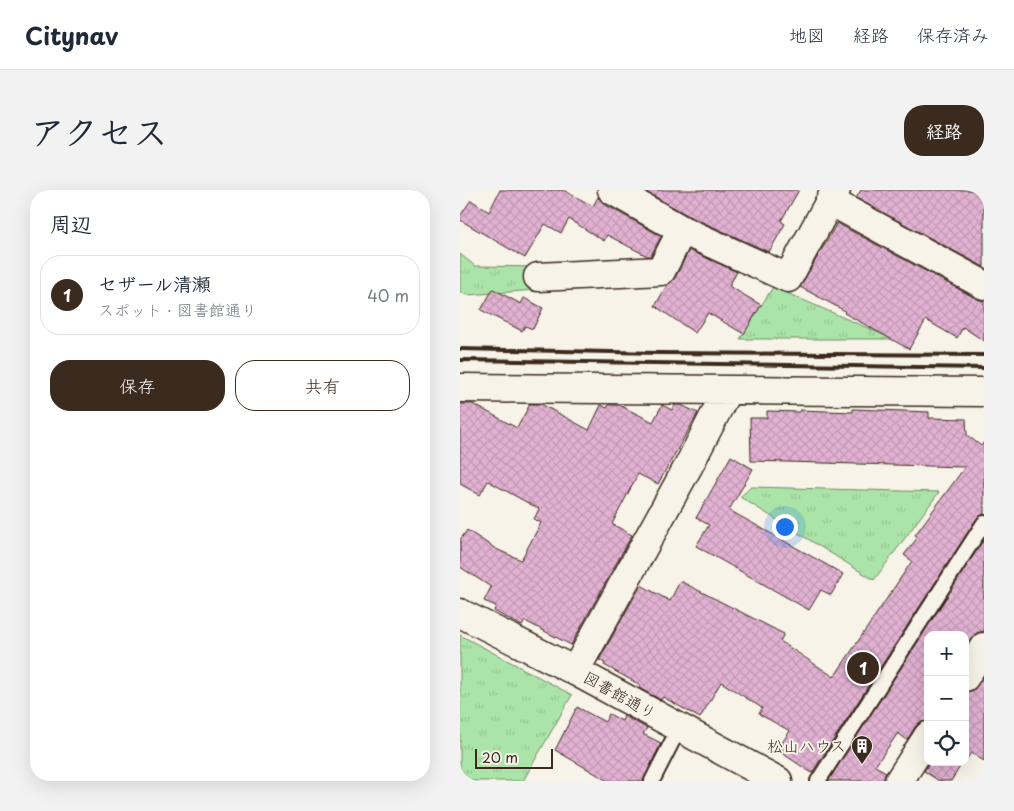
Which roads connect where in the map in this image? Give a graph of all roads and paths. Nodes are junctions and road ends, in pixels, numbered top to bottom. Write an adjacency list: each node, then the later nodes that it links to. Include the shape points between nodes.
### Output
1 (612, 190): 3 (street)
2 (833, 196): 3 (street, via 788,278); 5 (street)
3 (682, 230): 4 (street, via 660,271)
4 (538, 276)
5 (984, 284)
6 (460, 388): 7 (street)
7 (727, 391): 8 (street); 13 (street)
8 (984, 392)
9 (984, 523): 18 (lane)
10 (460, 613): 13 (street, 図書館通り)
11 (984, 647): 12 (street)
12 (969, 670)
13 (576, 671): 14 (street, 図書館通り)
14 (679, 728): 16 (lane); 17 (street, 図書館通り)
15 (924, 742): 19 (street)
16 (652, 781)
17 (778, 781)
18 (818, 781)
19 (899, 781)

